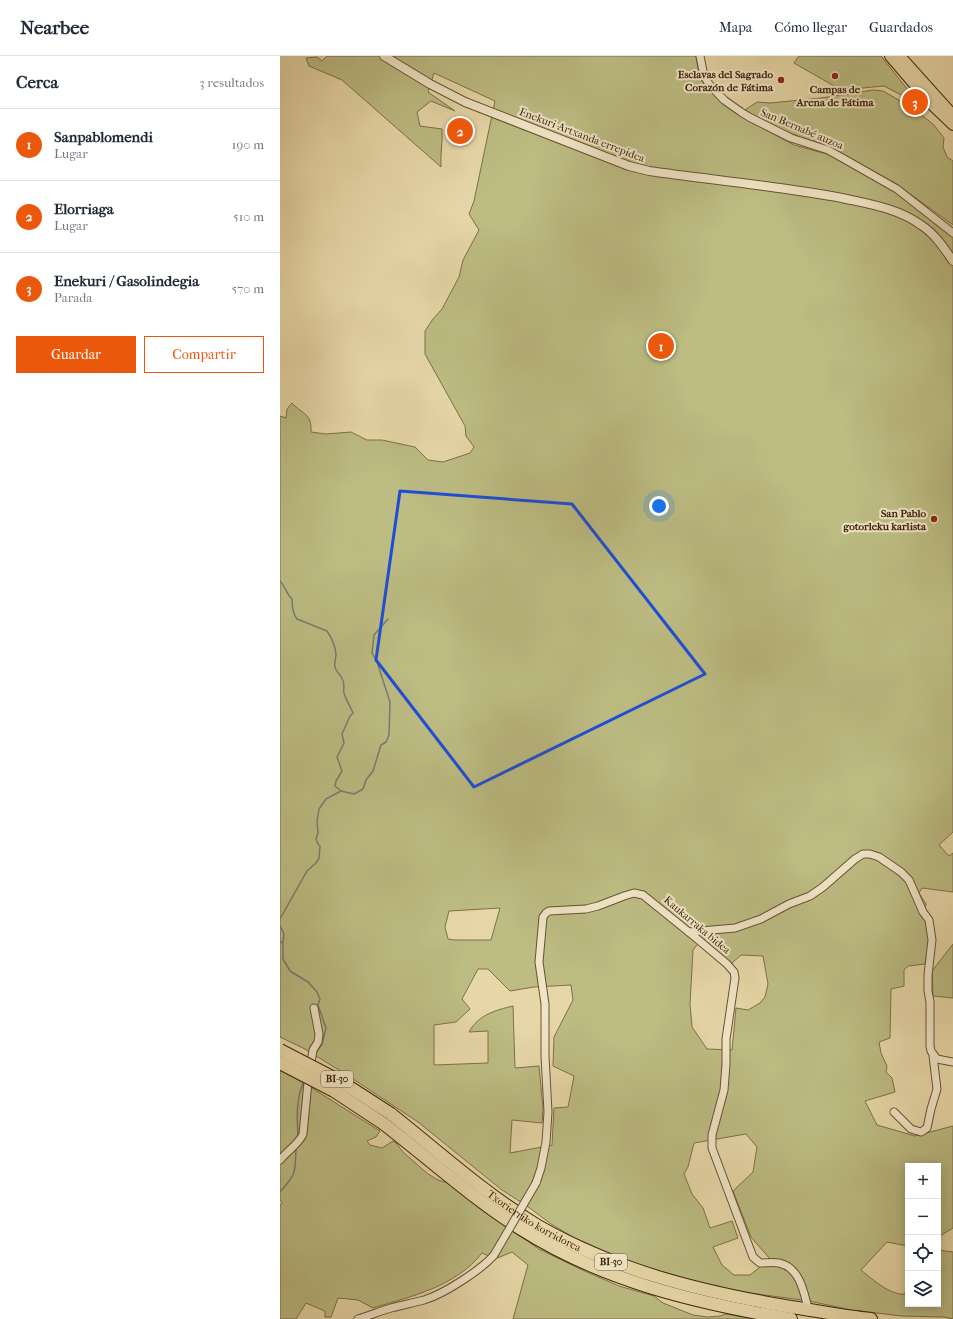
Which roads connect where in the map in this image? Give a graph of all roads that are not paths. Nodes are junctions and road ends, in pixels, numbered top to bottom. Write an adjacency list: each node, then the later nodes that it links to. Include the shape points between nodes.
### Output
1 (384, 56): 8 (street, Enekuri-Artxanda errepidea, via 465,102 640,169 807,191 881,206 921,224)
2 (700, 56): 7 (street, San Bernabé auzoa, via 704,76 709,84 724,100 745,115 791,138 828,150 846,160 897,189)
3 (890, 56): 6 (main road)
4 (900, 56): 5 (main road)
5 (953, 116)
6 (953, 126)
7 (953, 233)
8 (952, 258)
9 (689, 932): 12 (street, via 735,928 761,918 810,896 863,854 885,860 909,880 923,912 930,920 932,940 928,991 930,1046); 18 (street, Kaukarraka bidea, via 726,964 734,972 735,978 726,1039 724,1090 712,1135 712,1148 753,1257 760,1263 779,1263 790,1268 799,1278); 19 (street, Kaukarraka bidea, bridge, via 643,895 634,893 586,909 546,913 543,917 539,962 545,1004 544,1056 548,1112 546,1142 536,1183 487,1263 426,1300)
10 (314, 1008): 17 (street, via 319,1034 313,1050 303,1134)
11 (280, 1050): 16 (highway, Txorierriko korridorea / BI-30, bridge, via 340,1081)
12 (933, 1056): 13 (street); 15 (street, via 937,1089 927,1128 921,1132 914,1130)
13 (953, 1062)
14 (280, 1063): 16 (highway, Txorierriko korridorea / BI-30, bridge)
15 (894, 1112)
16 (387, 1119): 20 (highway, Txorierriko korridorea / BI-30, via 471,1193 510,1222 572,1258 608,1274 666,1292); 21 (highway, Txorierriko korridorea / BI-30, via 516,1212 560,1238 594,1254 642,1273 707,1290 762,1302)
17 (280, 1160)
18 (808, 1304)
19 (358, 1319)
20 (791, 1319)
21 (872, 1319)

